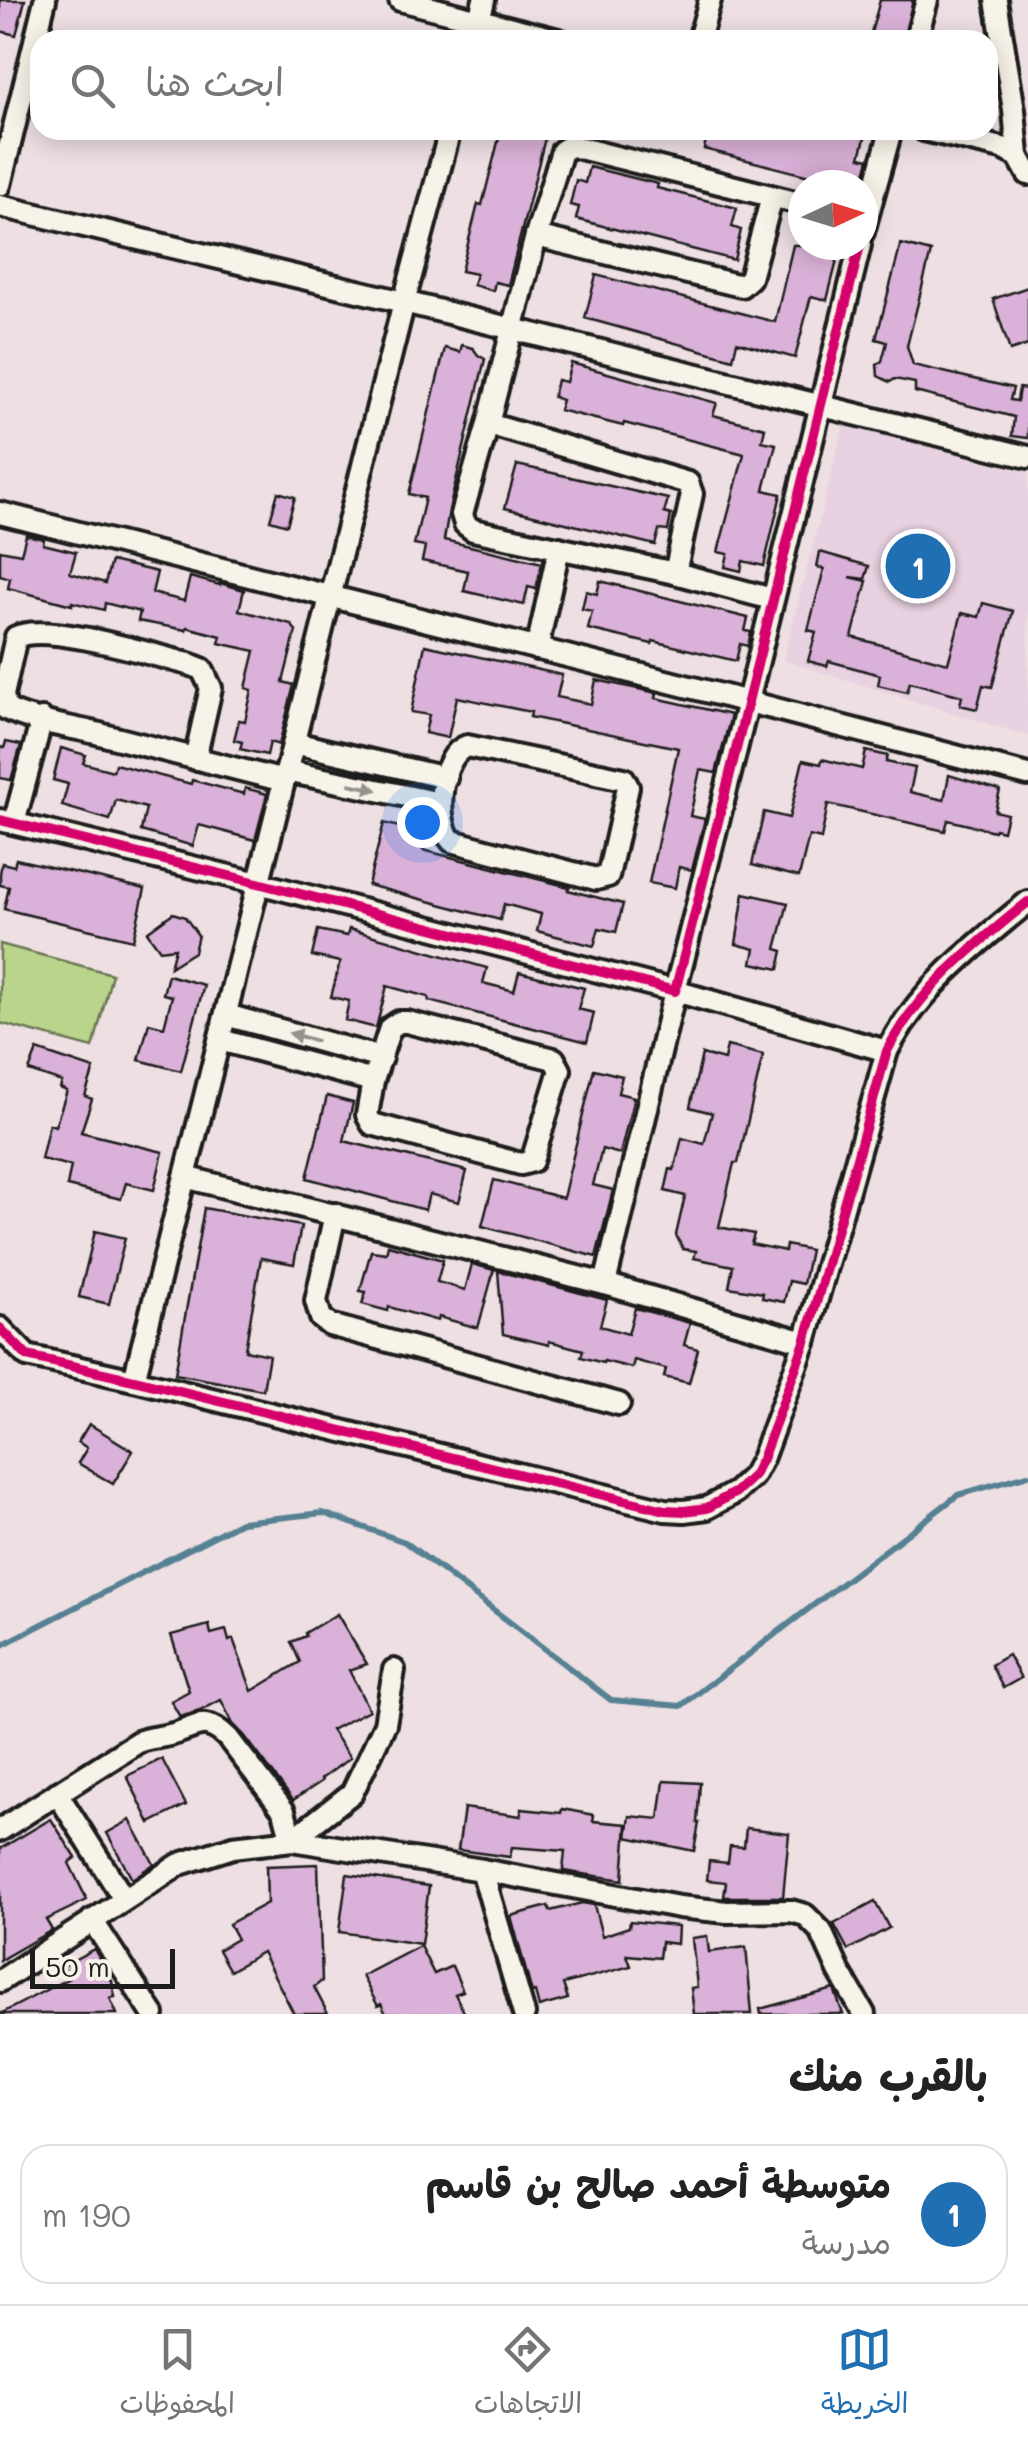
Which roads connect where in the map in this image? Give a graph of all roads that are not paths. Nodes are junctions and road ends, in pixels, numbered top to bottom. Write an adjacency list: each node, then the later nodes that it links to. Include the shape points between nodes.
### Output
1 (46, 0): 7 (street)
2 (400, 0): 6 (street)
3 (710, 0): 9 (street)
4 (927, 0): 10 (street)
5 (996, 0): 15 (street)
6 (479, 20): 8 (street)
7 (38, 30)
8 (519, 30)
9 (702, 30)
10 (919, 30)
11 (30, 64): 17 (street)
12 (447, 140): 23 (street)
13 (888, 140): 16 (street)
14 (967, 140): 15 (street, via 1002,148)
15 (1023, 165)
16 (878, 175)
17 (0, 184)
18 (772, 197): 19 (street); 21 (street, via 750,278 741,286); 21 (street, via 570,146 559,155)
19 (788, 201)
20 (0, 206): 23 (street)
21 (536, 236): 24 (street)
22 (856, 260): 25 (street)
23 (404, 302): 24 (street); 31 (street)
24 (511, 328): 25 (street); 26 (street)
25 (820, 406): 27 (street); 32 (street)
26 (488, 424): 29 (street, via 463,510 465,524); 30 (street, via 688,483 692,494)
27 (1028, 458)
28 (0, 513): 31 (street)
29 (558, 548): 30 (street); 33 (street)
30 (675, 573): 32 (street)
31 (330, 597): 33 (street); 36 (street)
32 (772, 599): 34 (street)
33 (536, 648): 34 (street)
34 (749, 702): 39 (street); 45 (street)
35 (42, 719): 37 (street); 37 (street, via 3,704 19,634 84,639 189,664 204,672 211,688); 42 (street)
36 (294, 744): 38 (street); 40 (street)
37 (195, 758): 38 (street)
38 (285, 776): 41 (street, one-way to 41); 43 (street)
39 (1028, 776)
40 (446, 778): 41 (street); 41 (street, via 458,749 474,746 624,778 628,787 610,872 596,879 457,844 444,829)
41 (440, 803)
42 (7, 822): 43 (street)
43 (258, 883): 45 (street); 46 (street)
44 (1028, 902): 48 (street, via 951,966)
45 (675, 991): 48 (street); 53 (street)
46 (226, 1015): 47 (street); 49 (street, one-way to 46)
47 (220, 1040): 50 (street); 51 (street)
48 (887, 1051): 55 (street)
49 (380, 1058): 50 (street); 50 (street, via 390,1028 407,1022 554,1059 560,1070 536,1156 521,1164 372,1124 367,1115)
50 (373, 1081)
51 (185, 1176): 52 (street); 56 (street)
52 (335, 1214): 53 (street); 57 (street, via 316,1302 321,1318)
53 (605, 1284): 55 (street)
54 (0, 1328): 56 (street, via 27,1356)
55 (804, 1342): 56 (street, via 753,1476 707,1508 684,1512)
56 (134, 1380)
57 (620, 1404)
58 (394, 1670): 61 (street, via 386,1724 352,1793)
59 (57, 1792): 60 (street); 61 (street, via 138,1742 207,1724 228,1738 284,1811); 63 (street)
60 (0, 1830)
61 (292, 1840): 62 (street); 63 (street, via 233,1847 180,1864)
62 (482, 1870): 67 (street); 68 (street, via 679,1906 805,1915 822,1931)
63 (124, 1899): 64 (street)
64 (92, 1920): 65 (street); 66 (street)
65 (0, 1981)
66 (152, 2014)
67 (524, 2014)
68 (864, 2014)

